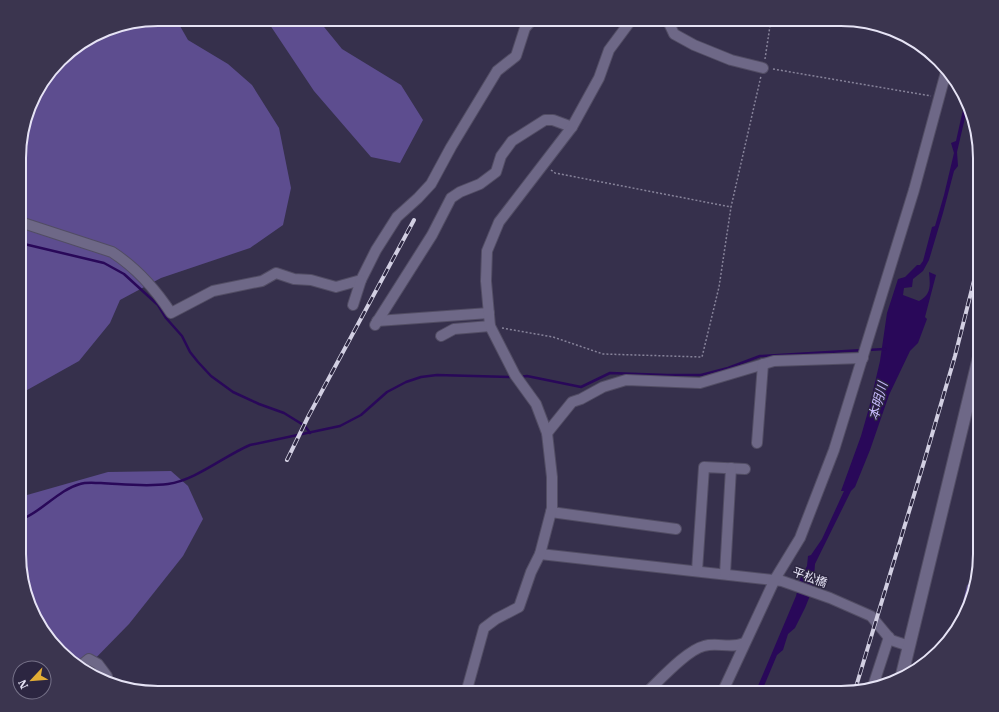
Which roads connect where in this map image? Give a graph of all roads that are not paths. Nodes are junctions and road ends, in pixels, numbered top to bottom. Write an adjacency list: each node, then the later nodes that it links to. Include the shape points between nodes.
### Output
1 (527, 26): 8 (street, via 516,56 497,71 431,184 397,217)
2 (627, 26): 6 (street, via 609,50 599,78)
3 (670, 26): 4 (street, via 674,34 694,45 731,60)
4 (763, 68)
5 (945, 77): 13 (street)
6 (572, 127): 10 (street, via 499,222 491,238 486,251); 10 (street, via 553,120 545,120 512,141 500,156 496,172 480,184 451,198 432,235 376,323)
7 (26, 224): 8 (street, via 112,252 123,259 159,295 171,313 213,291 262,281 276,273 336,287)
8 (361, 280): 9 (street)
9 (353, 305)
10 (489, 313): 11 (street)
11 (490, 326): 12 (street, via 454,329); 16 (street, via 517,379 536,404)
12 (441, 336)
13 (864, 357): 14 (street, via 774,361); 25 (street, via 834,450 800,538)
14 (763, 364): 16 (street, via 700,383 626,380 603,387 572,402); 17 (street)
15 (973, 382): 28 (street)
16 (547, 433): 20 (street, via 552,477)
17 (757, 443)
18 (731, 468): 19 (street); 23 (street, via 704,467); 24 (street)
19 (745, 469)
20 (550, 512): 21 (street); 22 (street)
21 (676, 529)
22 (540, 554): 23 (street, 平松橋); 33 (street, via 519,607 484,628)
23 (697, 571): 24 (street, 平松橋)
24 (725, 574): 25 (street, 平松橋)
25 (779, 580): 26 (street, 平松橋, via 871,616); 27 (street)
26 (889, 638): 28 (street); 32 (street)
27 (744, 643): 34 (street, via 738,646 704,645 684,656); 35 (street)
28 (909, 646): 30 (street)
29 (84, 663): 31 (street, via 89,659 98,664)
30 (903, 670)
31 (106, 675)
32 (875, 681)
33 (468, 686)
34 (654, 686)
35 (725, 686)

